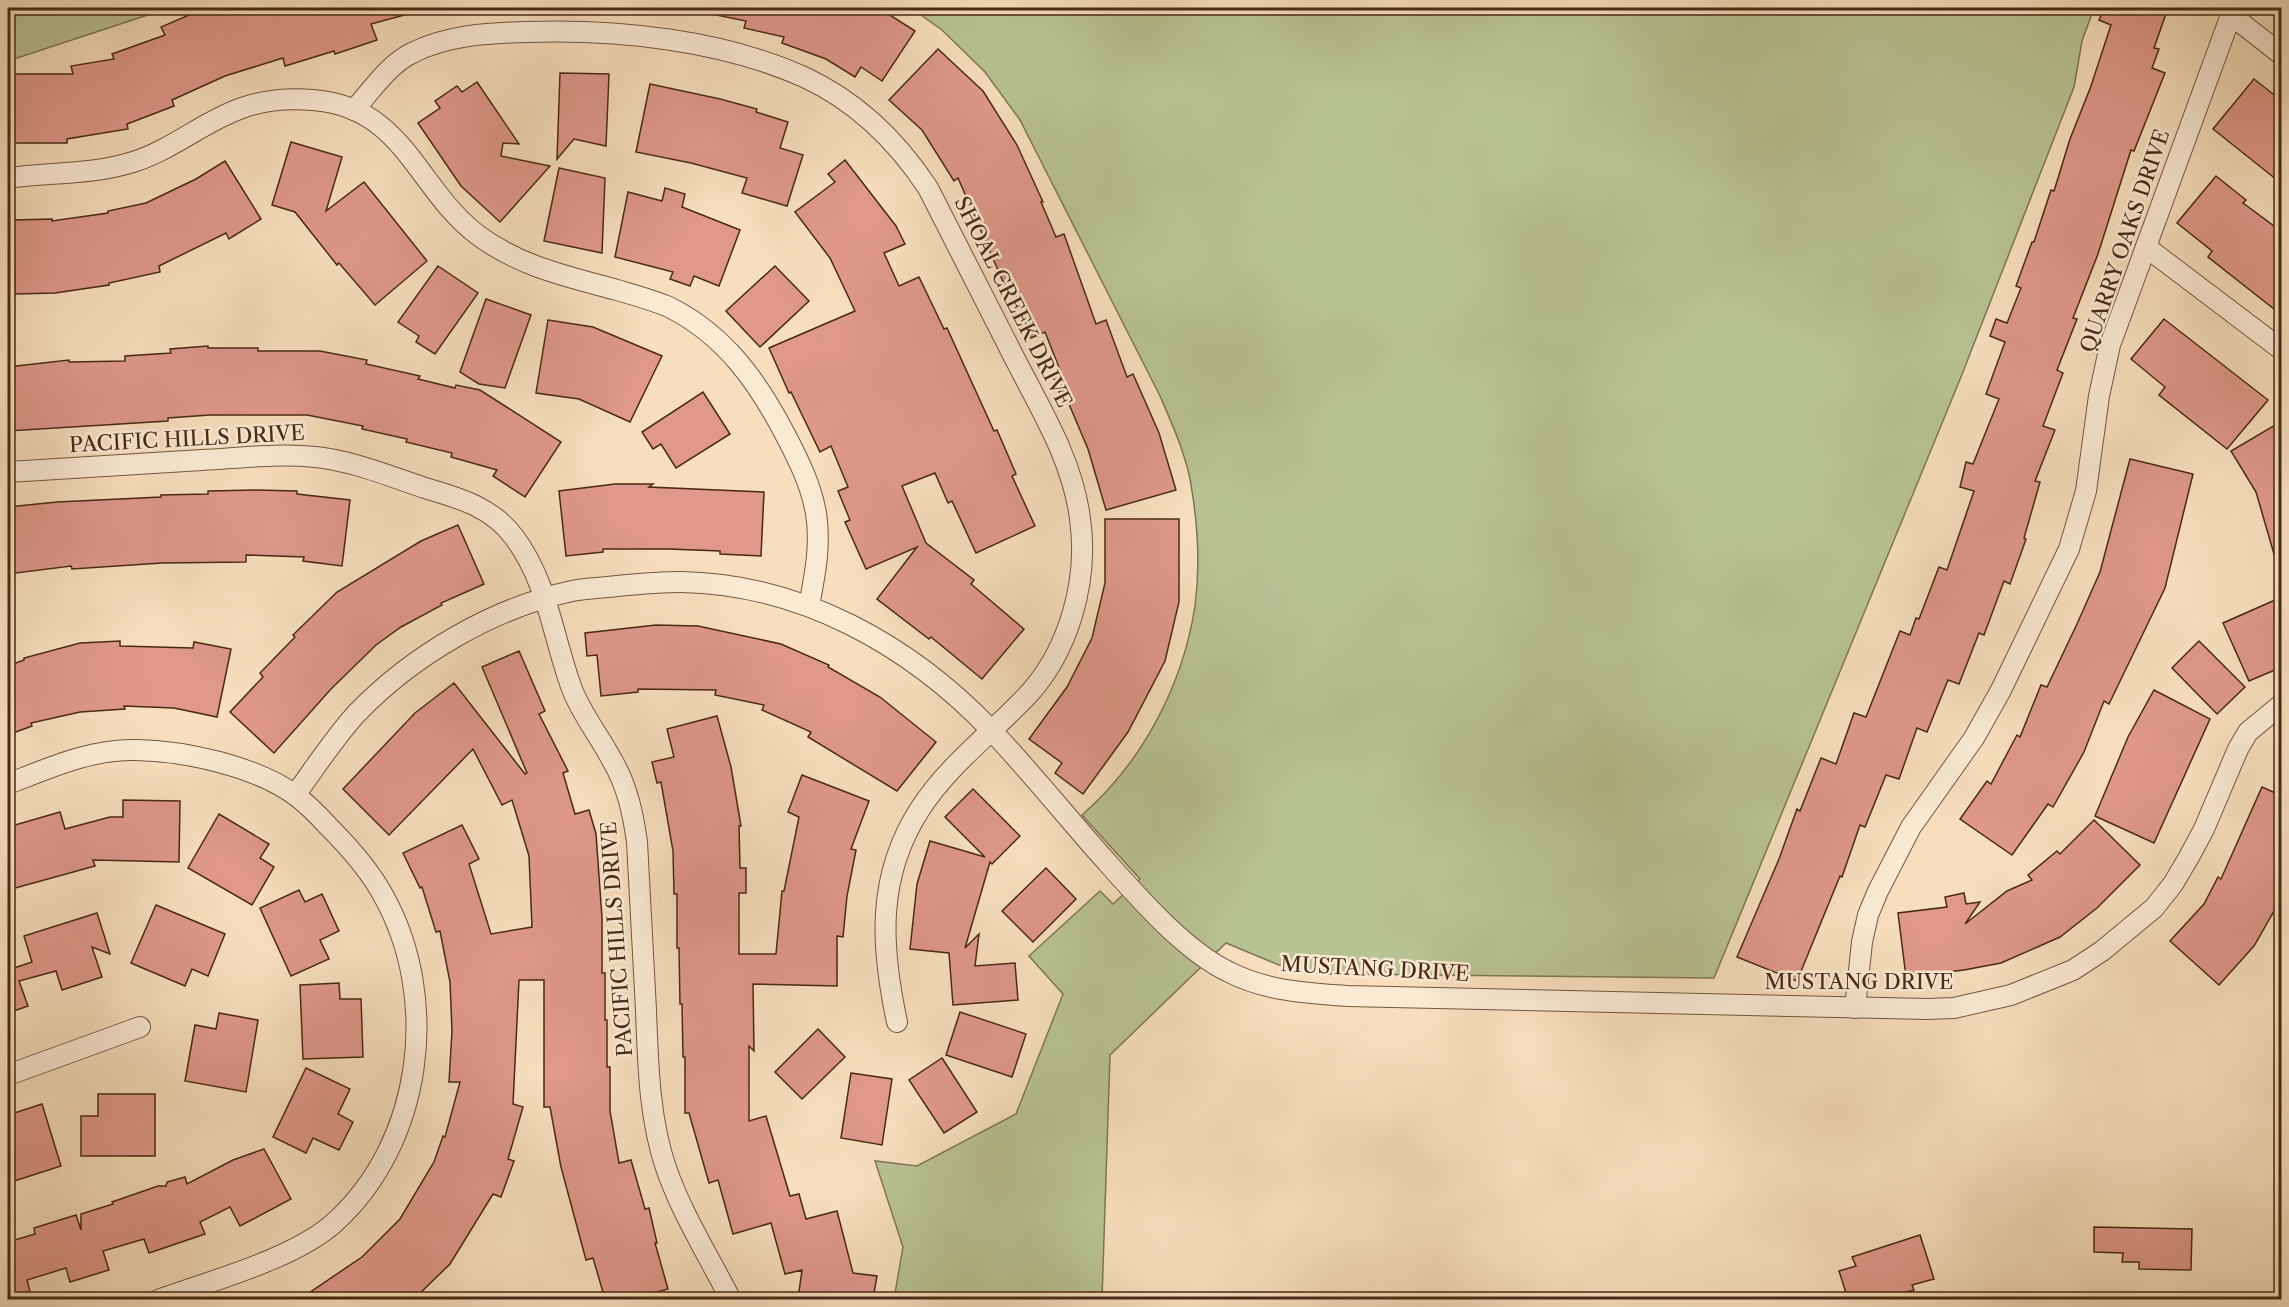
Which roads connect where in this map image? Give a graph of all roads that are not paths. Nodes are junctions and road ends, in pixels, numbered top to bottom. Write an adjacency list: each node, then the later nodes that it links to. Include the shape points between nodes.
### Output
1 (2282, 55): 4 (street, QUARRY OAKS DRIVE, via 2231,15)
2 (354, 110): 3 (street, via 314,100 266,102 241,108 136,161 82,173); 8 (street, via 396,138 452,211 498,249 545,270 668,307 695,322 735,357 769,404 811,492 818,538); 10 (street, SHOAL CREEK DRIVE, via 397,64 431,45 495,33 588,31 684,42 766,63 804,77 834,94 887,135 928,188 1053,432 1065,459 1080,519 1078,592 1057,652 1024,699)
3 (8, 178)
4 (2146, 247): 5 (street); 13 (street, QUARRY OAKS DRIVE, via 2110,345 2086,491 2069,549 2001,690 1974,738 1911,827 1878,891 1862,942)
5 (2282, 350)
6 (8, 472): 7 (street, PACIFIC HILLS DRIVE, via 293,456 343,462 483,508 515,538)
7 (546, 598): 8 (street, MUSTANG DRIVE, via 575,590 679,582 752,591); 12 (street, MUSTANG DRIVE, via 448,642 399,676 356,714); 18 (street, PACIFIC HILLS DRIVE, via 573,692 612,759 633,812 648,1054 658,1135 679,1199)
8 (809, 606): 10 (street, MUSTANG DRIVE, via 881,641 916,664)
9 (2282, 705): 13 (street, MUSTANG DRIVE, via 2248,732 2238,748 2204,829 2173,884 2154,908 2102,951 2042,984 1979,1004 1936,1009)
10 (991, 730): 13 (street, MUSTANG DRIVE, via 1167,926 1225,971 1249,981 1277,989 1347,996); 14 (street, SHOAL CREEK DRIVE, via 919,810 893,875 885,909 884,939)
11 (8, 784): 12 (street, via 80,756 136,750 206,758)
12 (296, 795): 17 (street, via 369,872 395,919 406,950 416,1008 415,1067 409,1096 377,1171 334,1224 292,1251)
13 (1855, 1008)
14 (897, 1022)
15 (140, 1027): 16 (street)
16 (8, 1075)
17 (158, 1299)
18 (730, 1299)

